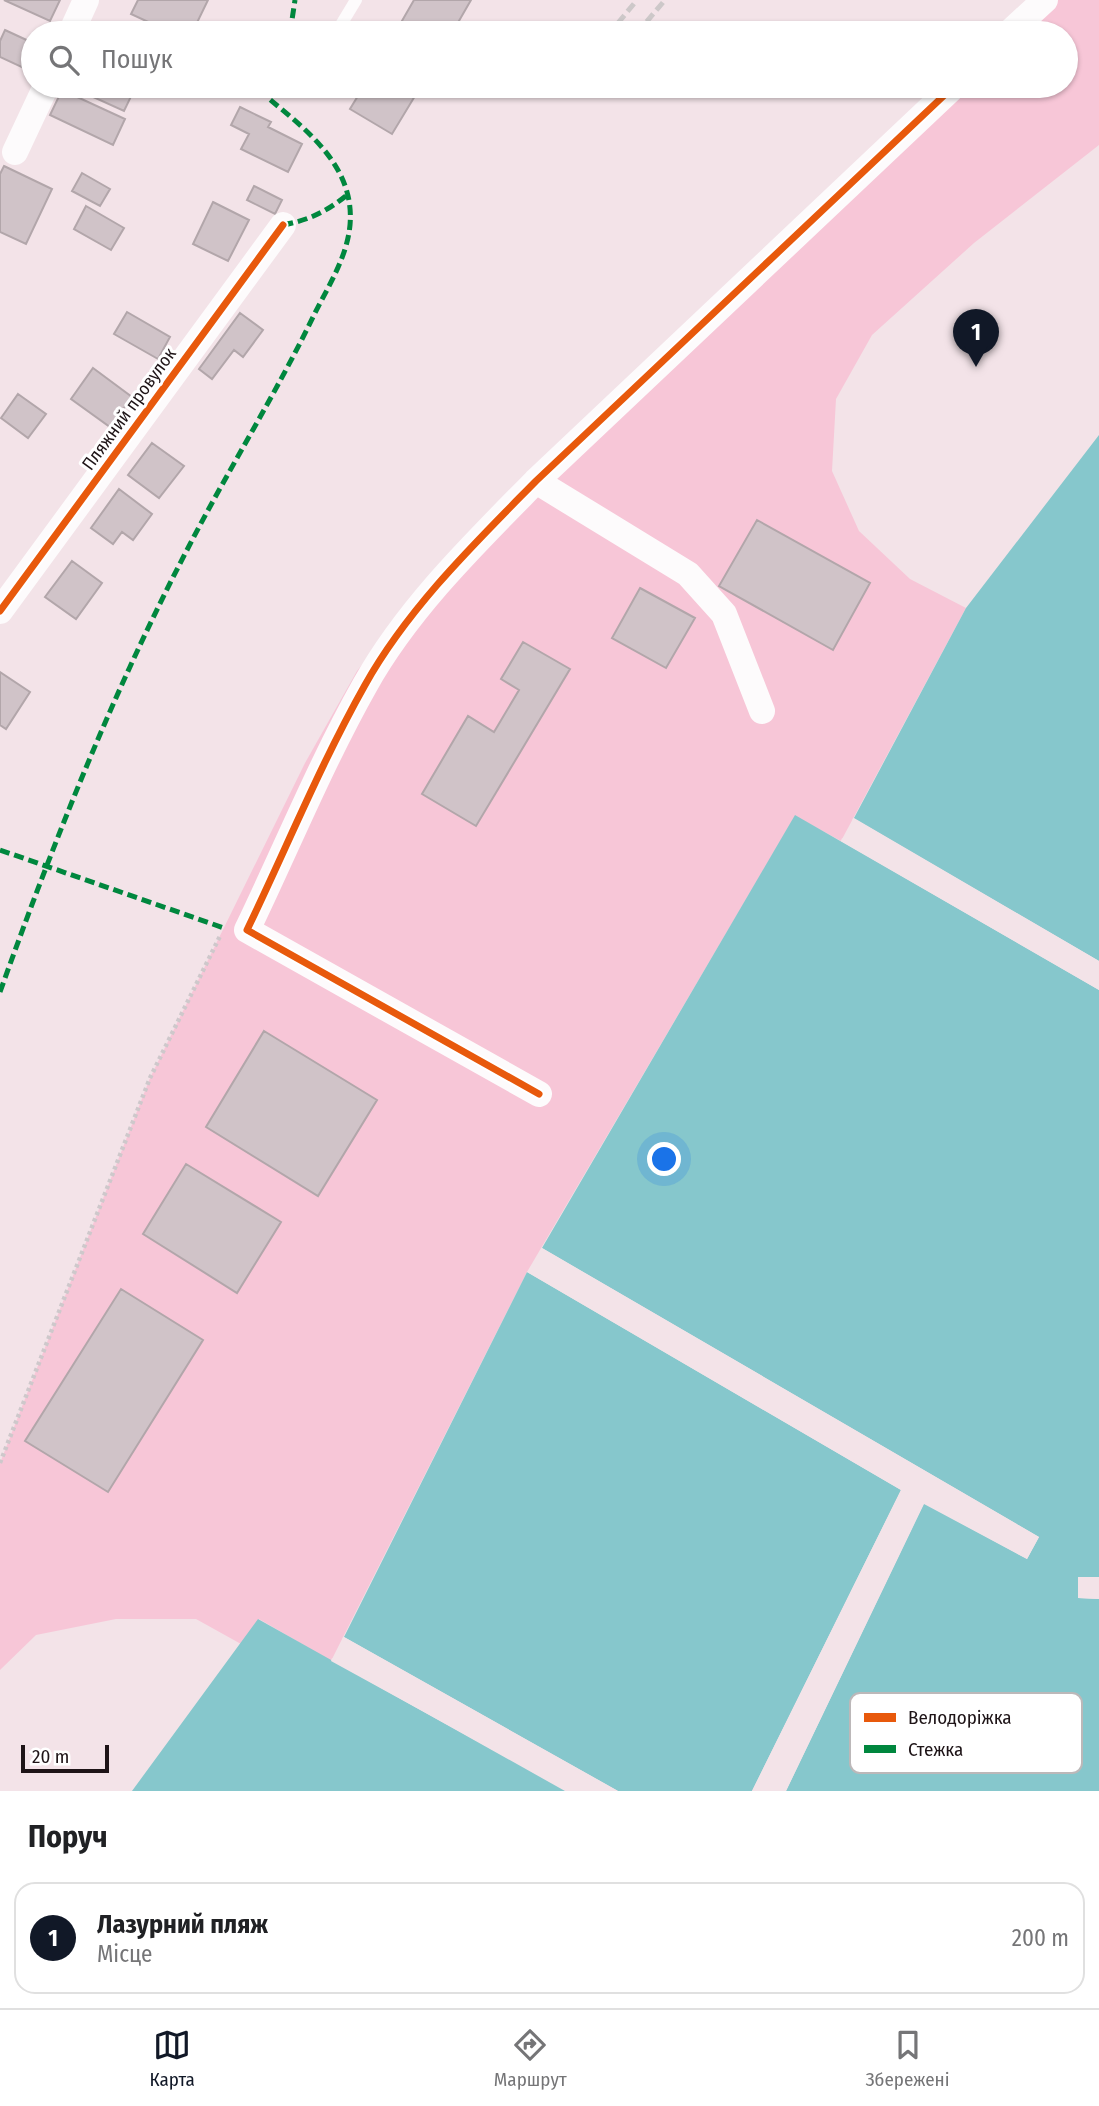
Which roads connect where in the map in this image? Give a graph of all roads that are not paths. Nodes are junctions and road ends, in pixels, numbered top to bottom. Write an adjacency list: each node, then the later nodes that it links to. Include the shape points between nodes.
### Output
1 (86, 0): 4 (street)
2 (356, 0): 5 (lane)
3 (1045, 0): 6 (street)
4 (76, 21)
5 (343, 21)
6 (1022, 21)
7 (40, 98): 9 (street)
8 (941, 98): 11 (street)
9 (15, 152)
10 (283, 225): 12 (street, Пляжний провулок)
11 (536, 481): 13 (street, via 688,574 724,614); 14 (street, via 414,614 365,683 247,930)
12 (0, 611)
13 (762, 710)
14 (539, 1094)

